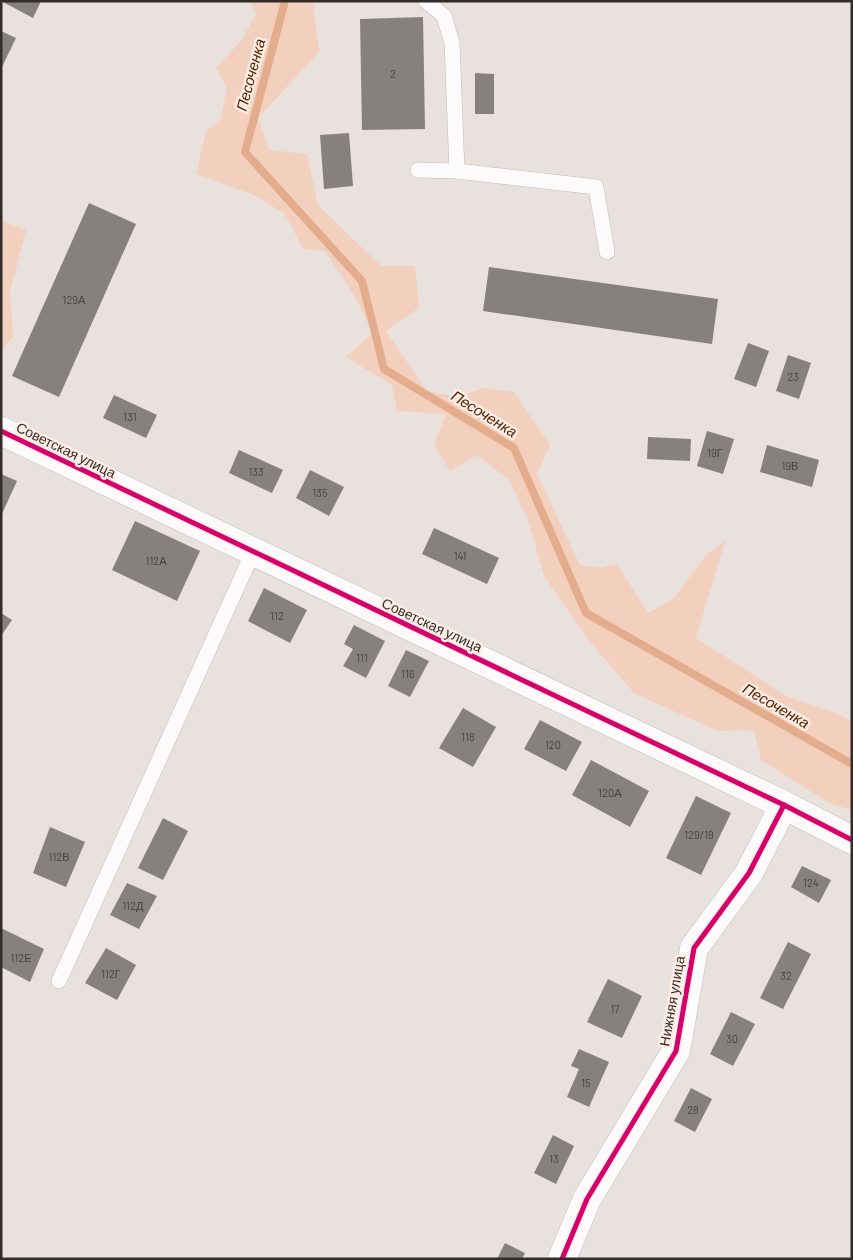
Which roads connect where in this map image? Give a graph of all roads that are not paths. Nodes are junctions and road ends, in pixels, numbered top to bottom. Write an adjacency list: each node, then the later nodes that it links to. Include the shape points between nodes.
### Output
1 (426, 1): 3 (lane, via 444,16 452,43)
2 (418, 170): 3 (lane)
3 (457, 171): 4 (lane, via 596,187)
4 (607, 252)
5 (1, 432): 6 (street, Советская улица)
6 (253, 552): 7 (street, Советская улица); 9 (lane)
7 (784, 805): 8 (street, Советская улица); 10 (street, Нижняя улица, via 750,873 694,948 676,1051 587,1199)
8 (852, 840)
9 (59, 981)
10 (562, 1259)

